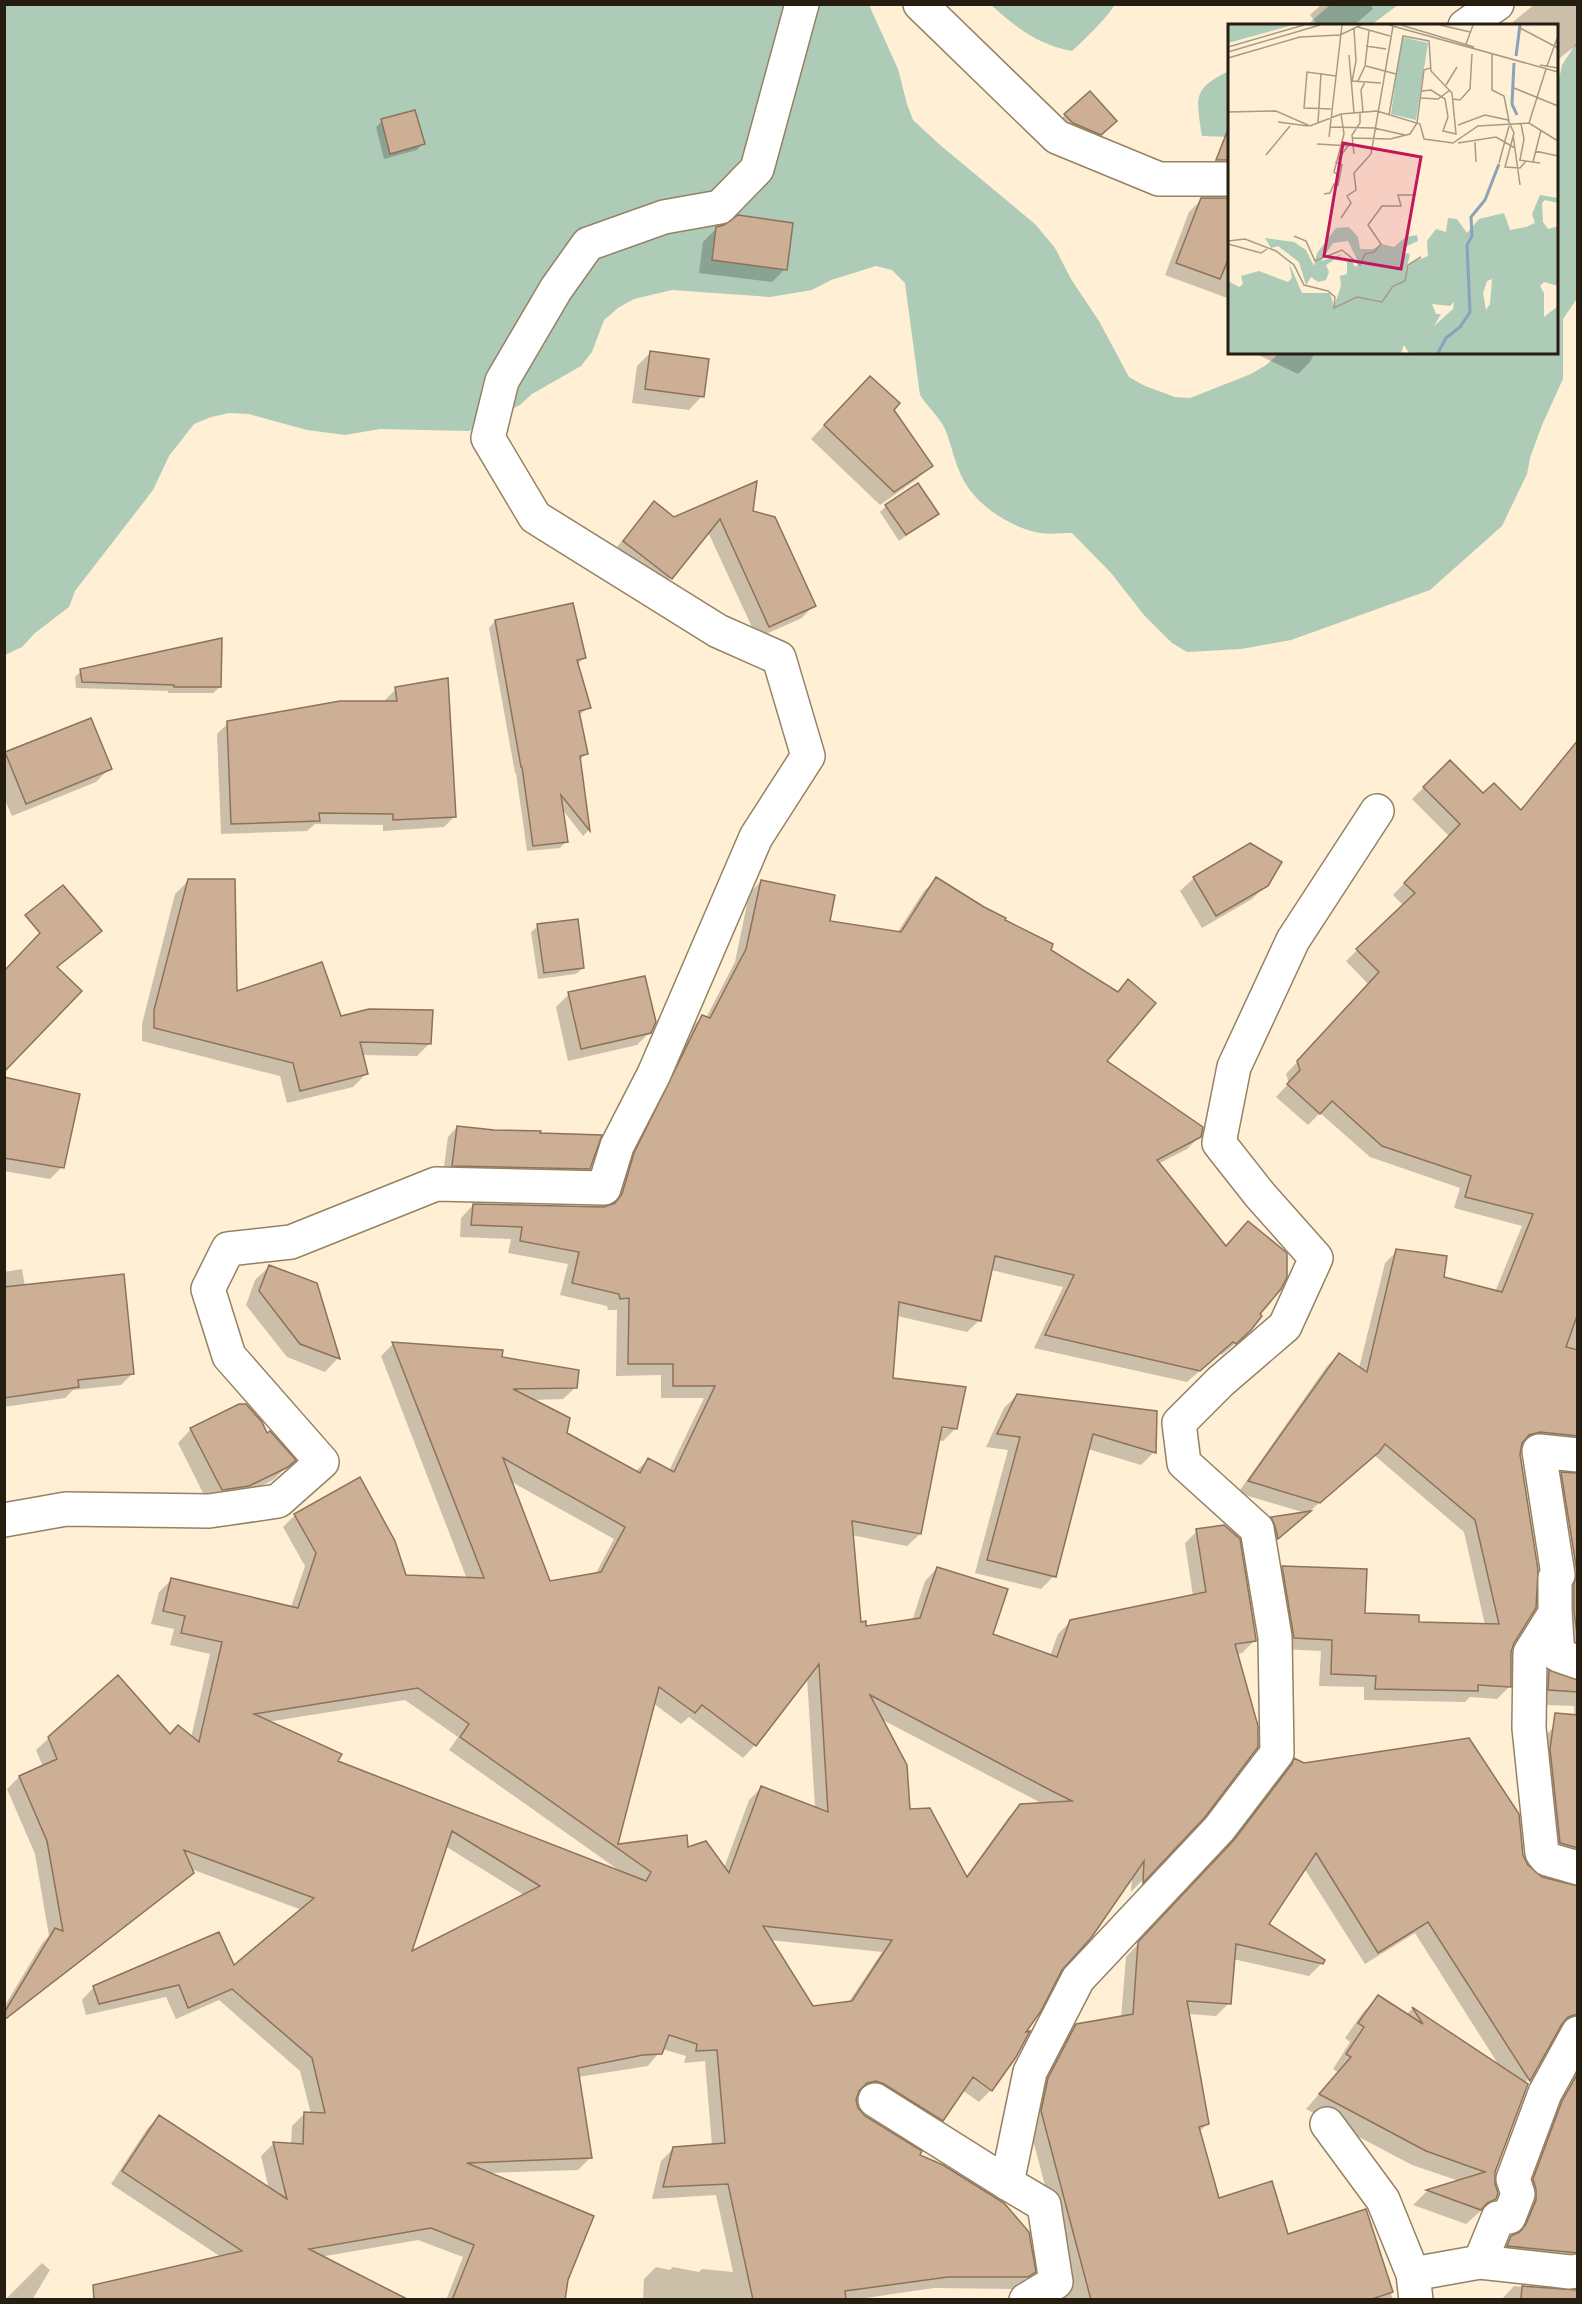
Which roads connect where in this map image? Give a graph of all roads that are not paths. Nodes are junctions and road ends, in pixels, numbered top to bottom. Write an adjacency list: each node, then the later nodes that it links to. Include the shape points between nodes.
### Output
1 (802, 4): 8 (street, via 757,170 720,207 664,217 588,244 556,289 502,381 488,438 535,517 718,631 779,658 808,756 756,837 654,1074 617,1146 604,1188 436,1184 291,1242 228,1249 208,1289 229,1356 322,1462 278,1501 209,1511 66,1509)
2 (920, 4): 5 (street, via 1058,137 1159,179)
3 (1497, 4): 4 (street)
4 (1468, 24)
5 (1228, 179)
6 (1377, 811): 15 (street, via 1293,940 1234,1067 1218,1143 1316,1258 1285,1326 1179,1422 1184,1463 1257,1529 1275,1637 1277,1753 1219,1829 1078,1979 1030,2072)
7 (1578, 1455): 9 (street, via 1539,1451 1558,1575)
8 (4, 1520)
9 (1556, 1613): 10 (street, via 1558,1655); 11 (street, via 1530,1653 1529,1728 1542,1853 1547,1859)
10 (1578, 1662)
11 (1578, 1868)
12 (1578, 2033): 16 (street, via 1541,2103 1513,2179 1518,2194 1509,2217 1498,2218)
13 (875, 2100): 15 (street)
14 (1327, 2124): 18 (street, via 1383,2200)
15 (1007, 2183): 19 (street, via 1044,2205 1056,2282)
16 (1480, 2262): 17 (street); 18 (street)
17 (1578, 2271)
18 (1415, 2287)
19 (1026, 2300)

